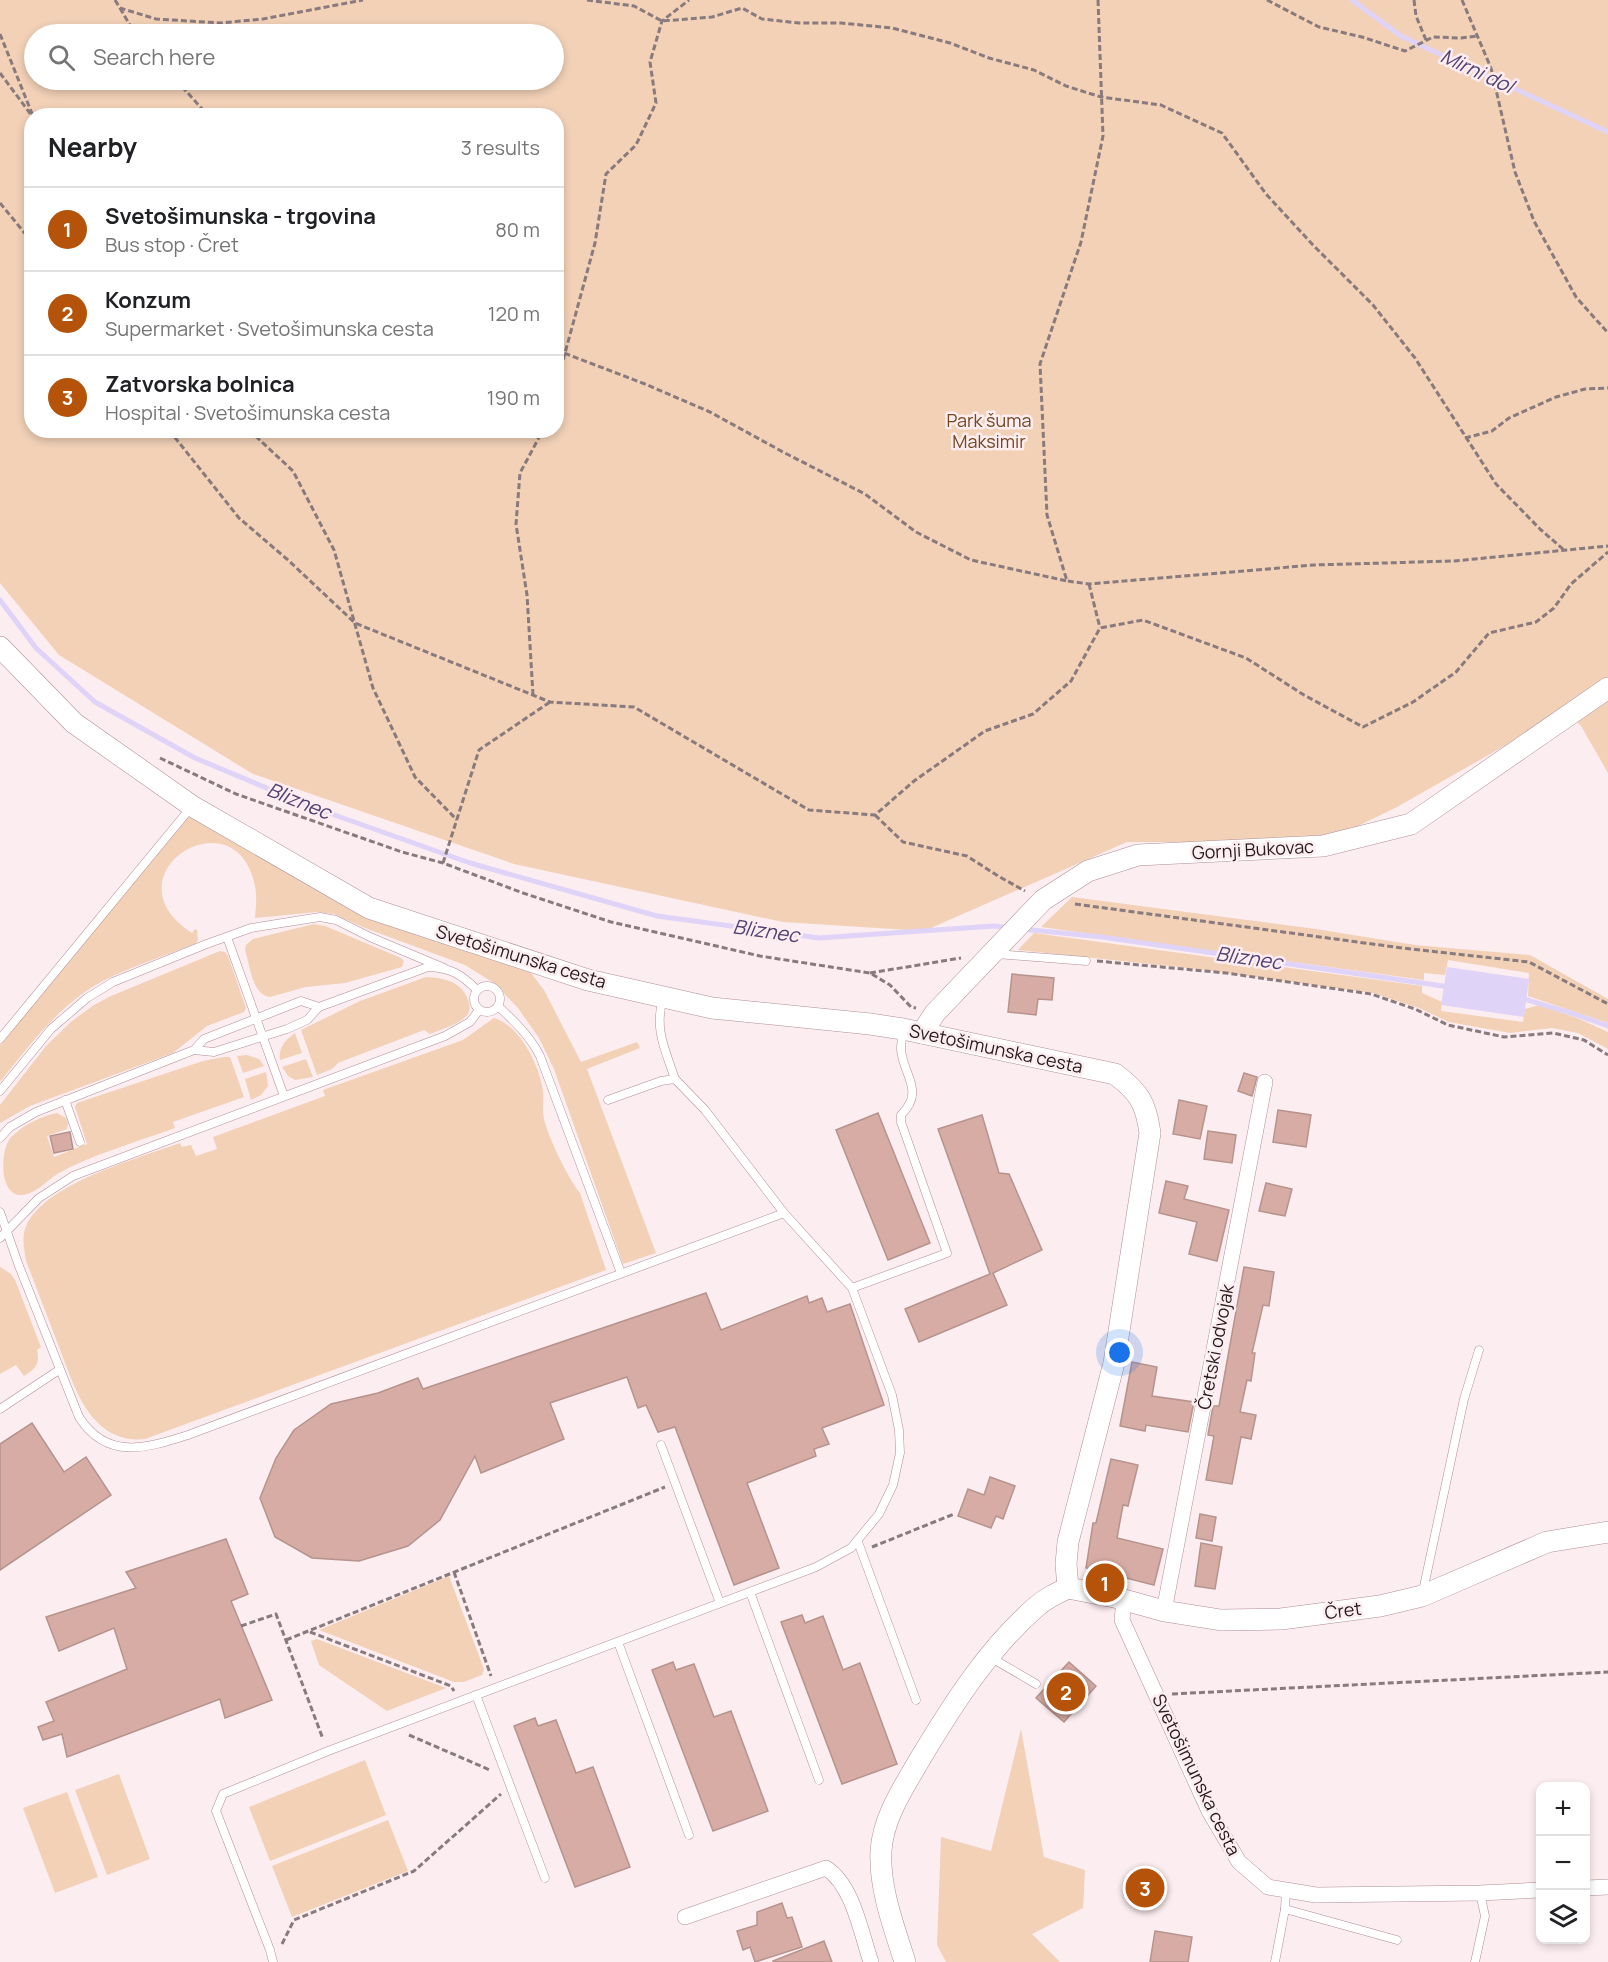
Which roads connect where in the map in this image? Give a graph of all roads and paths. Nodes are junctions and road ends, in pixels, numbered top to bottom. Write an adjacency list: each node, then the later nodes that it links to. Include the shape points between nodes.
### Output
1 (115, 0): 9 (path)
2 (363, 0): 9 (path, via 220,23 156,19)
3 (587, 0): 10 (path, via 634,6)
4 (689, 0): 10 (path)
5 (1098, 0): 17 (path)
6 (1267, 0): 14 (path, via 1319,27 1405,51)
7 (1414, 0): 14 (path)
8 (1462, 0): 13 (path)
9 (120, 8): 11 (path)
10 (662, 21): 17 (path, via 712,16 742,8 762,19 892,28 1034,70); 24 (path, via 650,62 656,103 636,145 606,174 595,243)
11 (129, 24)
12 (0, 34): 19 (path)
13 (1478, 36): 14 (path); 23 (path, via 1491,68 1515,172 1534,221 1576,297)
14 (1426, 40)
15 (0, 73): 18 (path)
16 (185, 90): 20 (path)
17 (1101, 97): 30 (path, via 1161,105 1222,133 1266,194 1373,305 1414,358); 34 (path, via 1103,136 1081,242 1040,364 1047,515)
18 (26, 108)
19 (29, 108)
20 (201, 108)
21 (0, 203): 22 (path)
22 (24, 232)
23 (1608, 333)
24 (565, 354): 25 (path); 34 (path, via 710,412 866,494 916,532 971,560)
25 (564, 358)
26 (1608, 388): 30 (path, via 1585,389 1557,397 1492,430)
27 (175, 438): 36 (path, via 239,518)
28 (258, 438): 36 (path, via 293,471 334,550)
29 (539, 438): 40 (path, via 520,473 516,524)
30 (1466, 438): 32 (path, via 1496,484)
31 (1608, 546): 32 (path)
32 (1564, 550): 35 (path, via 1454,561 1314,565)
33 (1608, 552): 37 (path, via 1536,622 1489,633 1456,672 1413,702 1363,727 1246,658 1143,620)
34 (1067, 581): 35 (path)
35 (1089, 584): 37 (path)
36 (355, 623): 40 (path); 45 (path, via 373,688 416,777)
37 (1100, 628): 44 (path, via 1071,681 1033,714 985,731 914,781)
38 (0, 647): 43 (street, Svetošimunska cesta, via 75,723)
39 (1608, 688): 47 (street, Gornji Bukovac, via 1411,824 1323,846 1138,855 1088,871)
40 (533, 695): 41 (path)
41 (550, 702): 44 (path, via 634,707 809,810); 45 (path, via 479,750)
42 (157, 756): 46 (path, via 236,794)
43 (192, 806): 55 (street, Svetošimunska cesta, via 369,908 567,974); 64 (lane)
44 (875, 816): 47 (path, via 903,842 968,856)
45 (457, 820): 46 (path)
46 (443, 863): 53 (path, via 611,922 760,956)
47 (1036, 908): 49 (street, Gornji Bukovac); 56 (path, via 1529,962)
48 (226, 937): 52 (lane, via 251,928 328,918); 61 (lane); 69 (lane, via 113,982 87,998 51,1029)
49 (997, 948): 51 (lane); 60 (street, Gornji Bukovac)
50 (962, 958): 53 (path)
51 (1086, 961): 66 (path, via 1226,973 1371,994 1448,1025 1504,1037 1553,1033 1584,1040)
52 (444, 968): 54 (lane, via 463,976); 58 (lane, via 428,967)
53 (870, 973): 60 (path, via 911,1007)
54 (477, 990): 57 (lane, via 485,986 496,990); 59 (lane, via 474,998)
55 (663, 997): 62 (street, Svetošimunska cesta, via 712,1008); 67 (lane, via 658,1020 660,1035)
56 (1608, 1004)
57 (498, 1006): 59 (lane, via 487,1012); 79 (lane, via 520,1026 540,1056)
58 (319, 1007): 61 (lane, via 301,1001); 63 (lane, via 307,1020)
59 (479, 1010): 70 (lane, via 470,1022 445,1036)
60 (935, 1013): 62 (street, Gornji Bukovac)
61 (256, 1019): 63 (lane); 65 (lane, via 204,1039)
62 (913, 1031): 80 (lane, via 901,1050 914,1094 901,1122 947,1253); 91 (street, Svetošimunska cesta, via 1115,1074 1142,1099 1148,1115 1150,1133 1114,1363 1068,1542)
63 (262, 1037): 65 (lane, via 214,1052); 70 (lane)
64 (0, 1039)
65 (194, 1050): 71 (lane)
66 (1608, 1055)
67 (675, 1079): 72 (lane); 76 (lane, via 728,1138)
68 (1266, 1082): 96 (street, Čretski odvojak)
69 (0, 1091)
70 (284, 1096): 77 (lane, via 73,1176 39,1198)
71 (65, 1100): 73 (lane, via 22,1119); 74 (lane)
72 (609, 1100)
73 (0, 1138)
74 (80, 1142)
75 (0, 1212): 77 (lane)
76 (784, 1212): 79 (lane); 80 (lane)
77 (7, 1231): 78 (lane); 82 (lane)
78 (0, 1238)
79 (621, 1273): 82 (lane, via 148,1447 118,1446 91,1433 72,1403)
80 (852, 1288): 88 (lane, via 892,1395 900,1441 893,1485 879,1514)
81 (1479, 1350): 93 (lane, via 1464,1400)
82 (59, 1370): 83 (lane)
83 (0, 1409)
84 (661, 1445): 85 (lane)
85 (675, 1483): 90 (path); 95 (lane)
86 (954, 1514): 89 (path)
87 (1608, 1532): 93 (street, Čret, via 1547,1542)
88 (858, 1542): 92 (lane, via 816,1567); 108 (lane)
89 (870, 1547)
90 (454, 1572): 98 (path); 103 (path)
91 (1068, 1588): 94 (street, Čret); 101 (street, via 1037,1606)
92 (750, 1592): 95 (lane); 111 (lane)
93 (1422, 1596): 96 (street, Čret, via 1380,1606 1281,1619 1221,1620)
94 (1124, 1600): 96 (street, Čret); 107 (street, Svetošimunska cesta, via 1122,1620)
95 (720, 1603): 100 (lane)
96 (1164, 1611)
97 (242, 1626): 99 (path, via 276,1614)
98 (308, 1631): 99 (path); 105 (path, via 451,1686)
99 (286, 1640): 110 (path)
100 (618, 1642): 106 (lane); 113 (lane)
101 (989, 1657): 104 (lane); 126 (street, via 952,1705 896,1799 886,1827 881,1851 884,1883)
102 (1608, 1672): 107 (path)
103 (491, 1676)
104 (1036, 1684)
105 (454, 1691)
106 (476, 1695): 112 (lane); 124 (lane, via 222,1794 216,1812)
107 (1156, 1695): 117 (street, Svetošimunska cesta, via 1209,1811 1239,1862 1268,1887)
108 (916, 1700)
109 (409, 1735): 112 (path)
110 (323, 1739)
111 (819, 1780)
112 (509, 1782): 114 (lane); 123 (path, via 414,1871 294,1920)
113 (690, 1835)
114 (545, 1878)
115 (1608, 1887): 116 (street)
116 (1590, 1888)
117 (1286, 1890): 119 (street, Svetošimunska cesta, via 1316,1895); 120 (lane)
118 (1536, 1890): 119 (street, Svetošimunska cesta)
119 (1480, 1893): 128 (lane, via 1485,1916)
120 (1285, 1909): 122 (lane); 127 (lane)
121 (685, 1917): 125 (street, via 826,1868 849,1895)
122 (1397, 1940)
123 (279, 1952)
124 (273, 1962)
125 (871, 1962)
126 (905, 1962)
127 (1275, 1962)
128 (1475, 1962)

